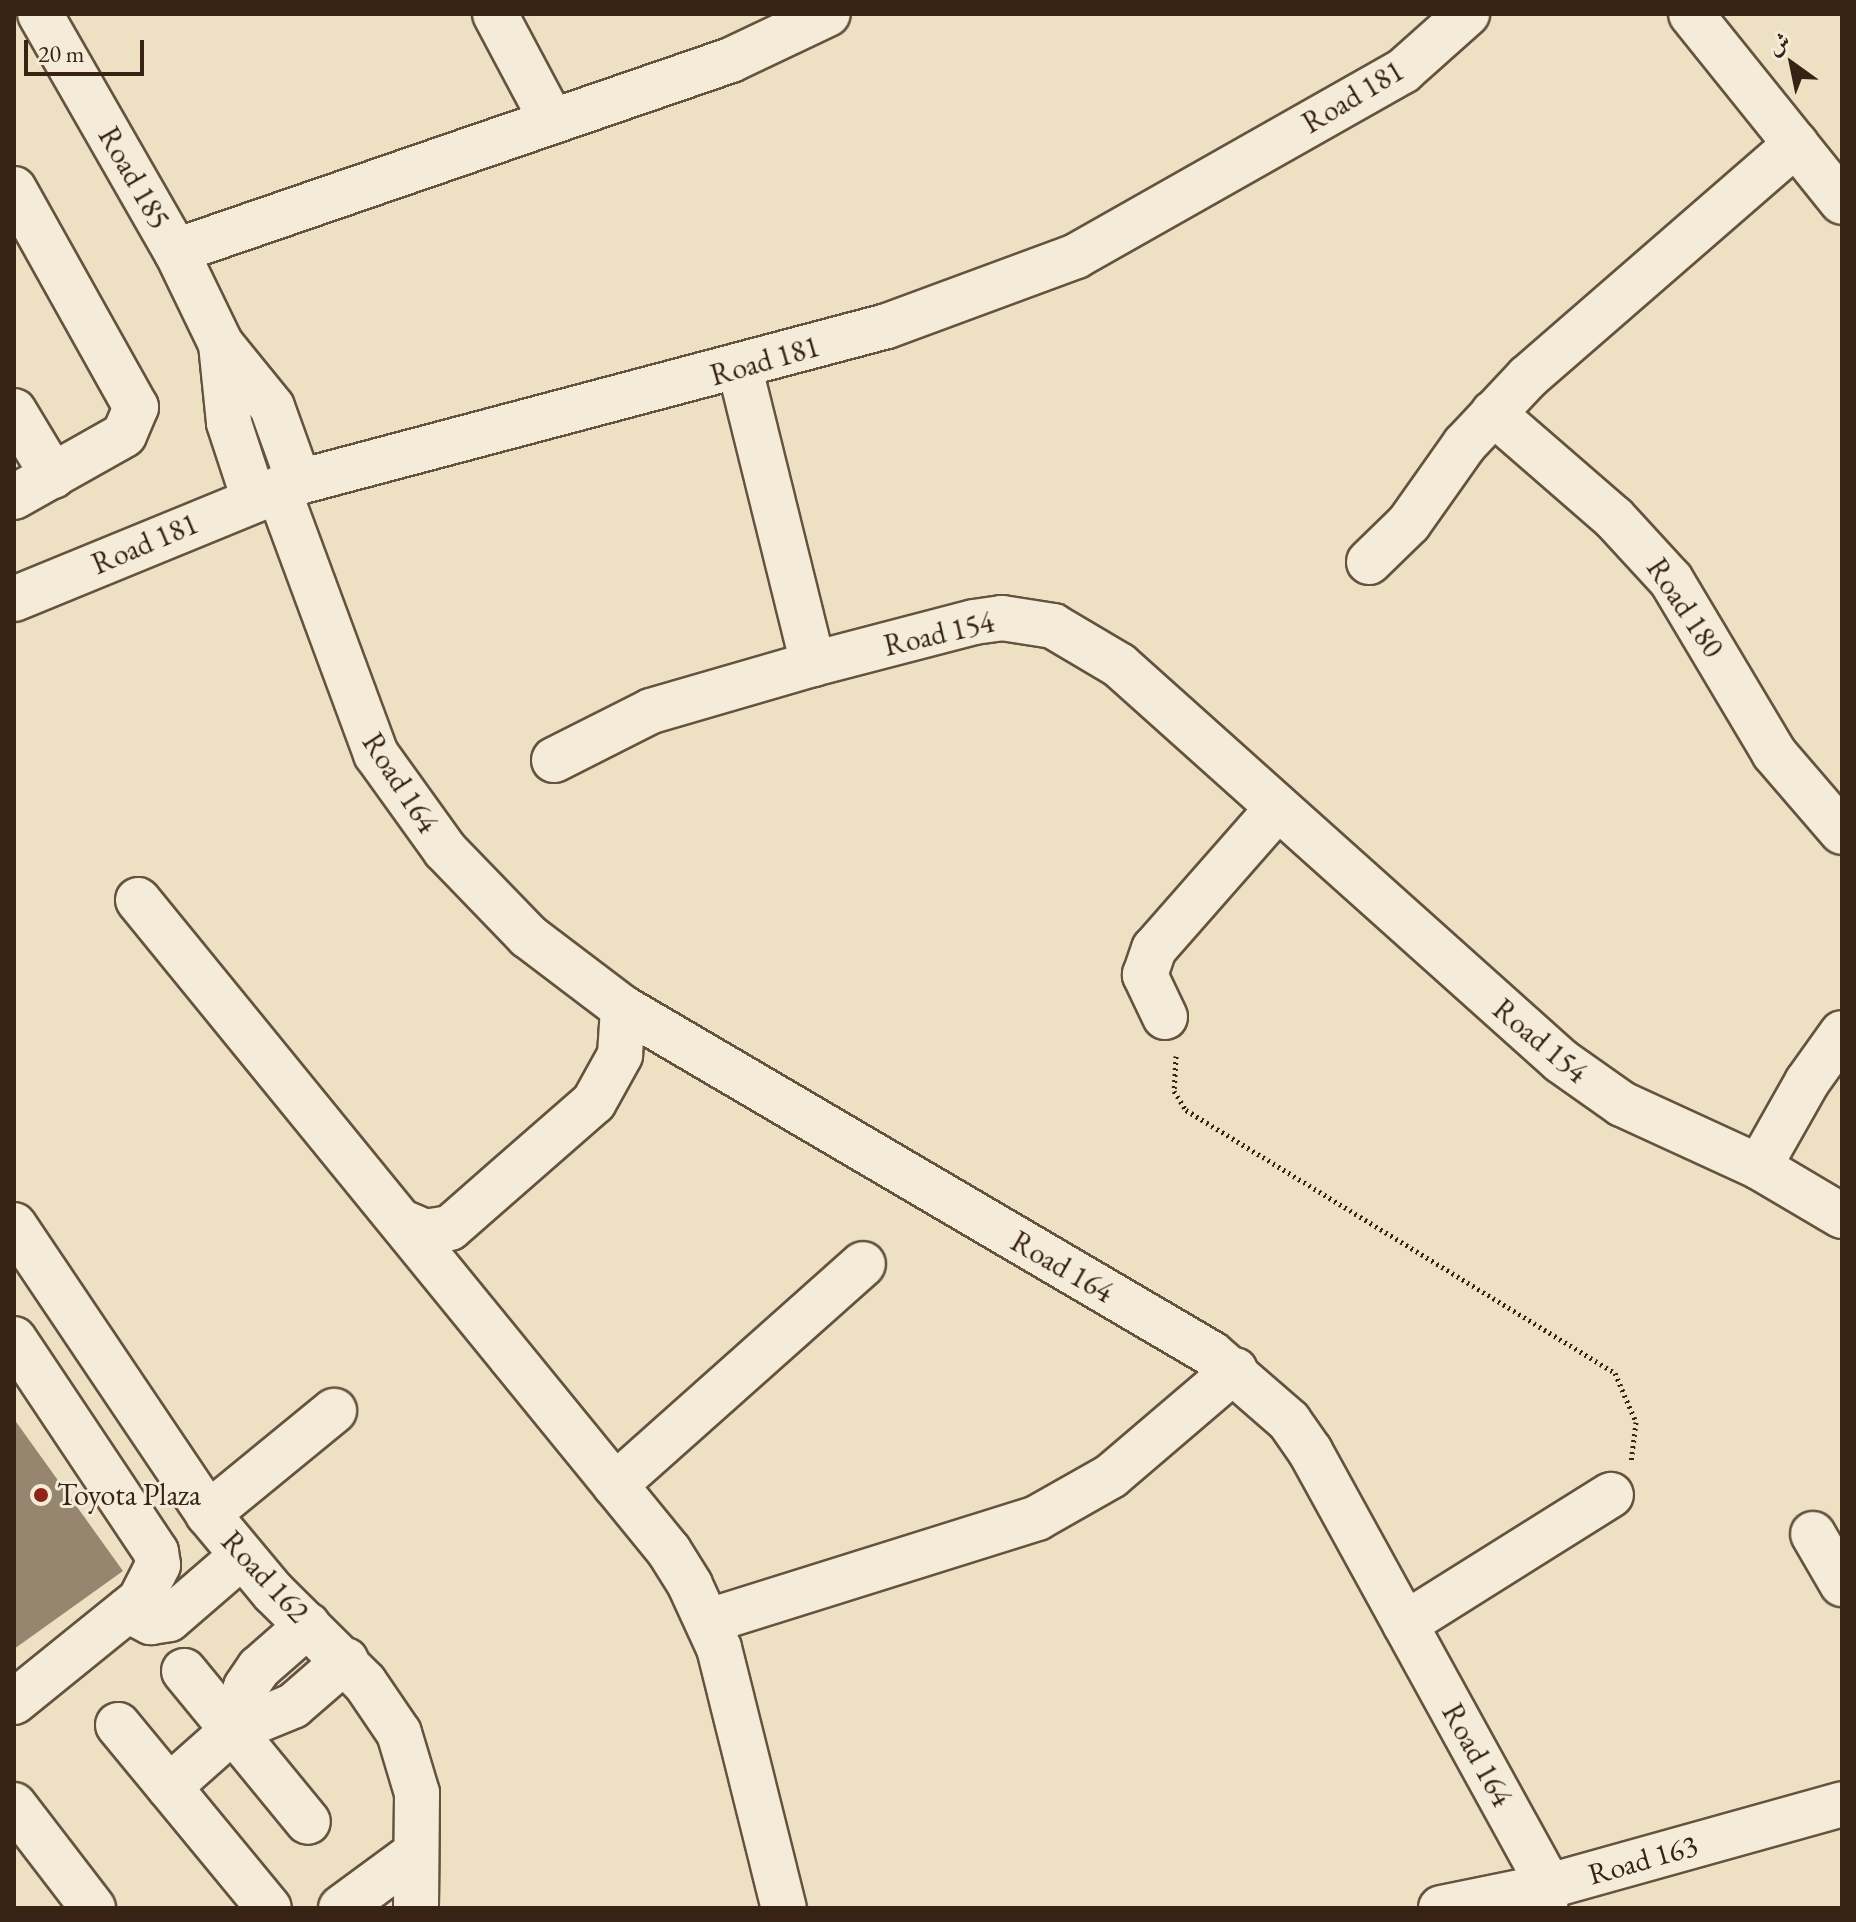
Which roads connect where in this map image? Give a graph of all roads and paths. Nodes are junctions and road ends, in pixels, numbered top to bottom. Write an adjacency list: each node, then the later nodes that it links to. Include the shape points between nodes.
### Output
1 (40, 14): 10 (street, Road 185)
2 (495, 14): 6 (street)
3 (828, 14): 6 (street, via 731,60)
4 (1467, 14): 11 (street, Road 181, via 1403,71 1076,256 887,326)
5 (1691, 14): 7 (street)
6 (552, 121): 10 (street)
7 (1796, 144): 9 (street); 13 (street, via 1564,344)
8 (14, 189): 14 (street, via 136,407 124,435)
9 (1842, 202)
10 (176, 251): 15 (street, Road 185, via 221,344 229,423)
11 (740, 369): 15 (street, Road 181); 19 (street)
12 (14, 411): 14 (street)
13 (1493, 413): 17 (street, via 1409,523); 22 (street, Road 180, via 1614,518 1671,580 1774,753)
14 (53, 476): 16 (street)
15 (277, 490): 18 (street, Road 181); 24 (street, Road 164, via 352,700 392,779 485,895 539,945)
16 (14, 497)
17 (1369, 562)
18 (14, 599)
19 (813, 664): 20 (street, Road 154, via 651,711); 21 (street, Road 154, via 974,622 1002,618 1053,626 1119,665)
20 (554, 760)
21 (1278, 808): 25 (street, via 1154,949 1145,975); 27 (street, Road 154, via 1561,1061 1656,1122)
22 (1842, 832)
23 (138, 900): 29 (street)
24 (623, 1008): 29 (street, via 620,1055 594,1102 450,1228 425,1232); 33 (street, Road 164)
25 (1165, 1017): 36 (path, via 1176,1042 1174,1091 1186,1110 1615,1373 1636,1422 1633,1457)
26 (1842, 1033): 27 (street)
27 (1759, 1167): 28 (street, Road 154)
28 (1842, 1216)
29 (402, 1222): 35 (street)
30 (14, 1225): 37 (street, Road 162)
31 (863, 1264): 35 (street)
32 (14, 1339): 41 (street, via 156,1552 156,1577)
33 (1235, 1370): 42 (street, via 1111,1476 1037,1518); 43 (street, Road 164, via 1289,1421 1310,1451)
34 (334, 1411): 37 (street)
35 (615, 1485): 42 (street, via 669,1551)
36 (1611, 1495): 43 (street)
37 (208, 1514): 39 (street, Road 162)
38 (1813, 1534): 40 (street)
39 (242, 1556): 41 (street, via 169,1619 151,1622); 44 (street, Road 162)
40 (1842, 1584)
41 (128, 1610): 47 (street)
42 (709, 1621): 60 (street)
43 (1405, 1624): 55 (street, Road 164)
44 (308, 1625): 45 (street, Road 162); 49 (street, via 259,1668 241,1698)
45 (346, 1660): 49 (street, via 293,1706); 54 (street, Road 162, via 383,1707 411,1762 418,1824)
46 (184, 1671): 49 (street)
47 (14, 1702)
48 (118, 1725): 50 (street)
49 (232, 1731): 50 (street); 53 (street)
50 (169, 1787): 57 (street)
51 (1842, 1804): 55 (street, Road 163)
52 (14, 1805): 56 (street)
53 (308, 1822)
54 (413, 1855): 58 (street); 59 (street, Road 162)
55 (1547, 1897): 61 (street, Road 163)
56 (93, 1908)
57 (269, 1908)
58 (341, 1908)
59 (416, 1908)
60 (784, 1908)
61 (1441, 1908)

